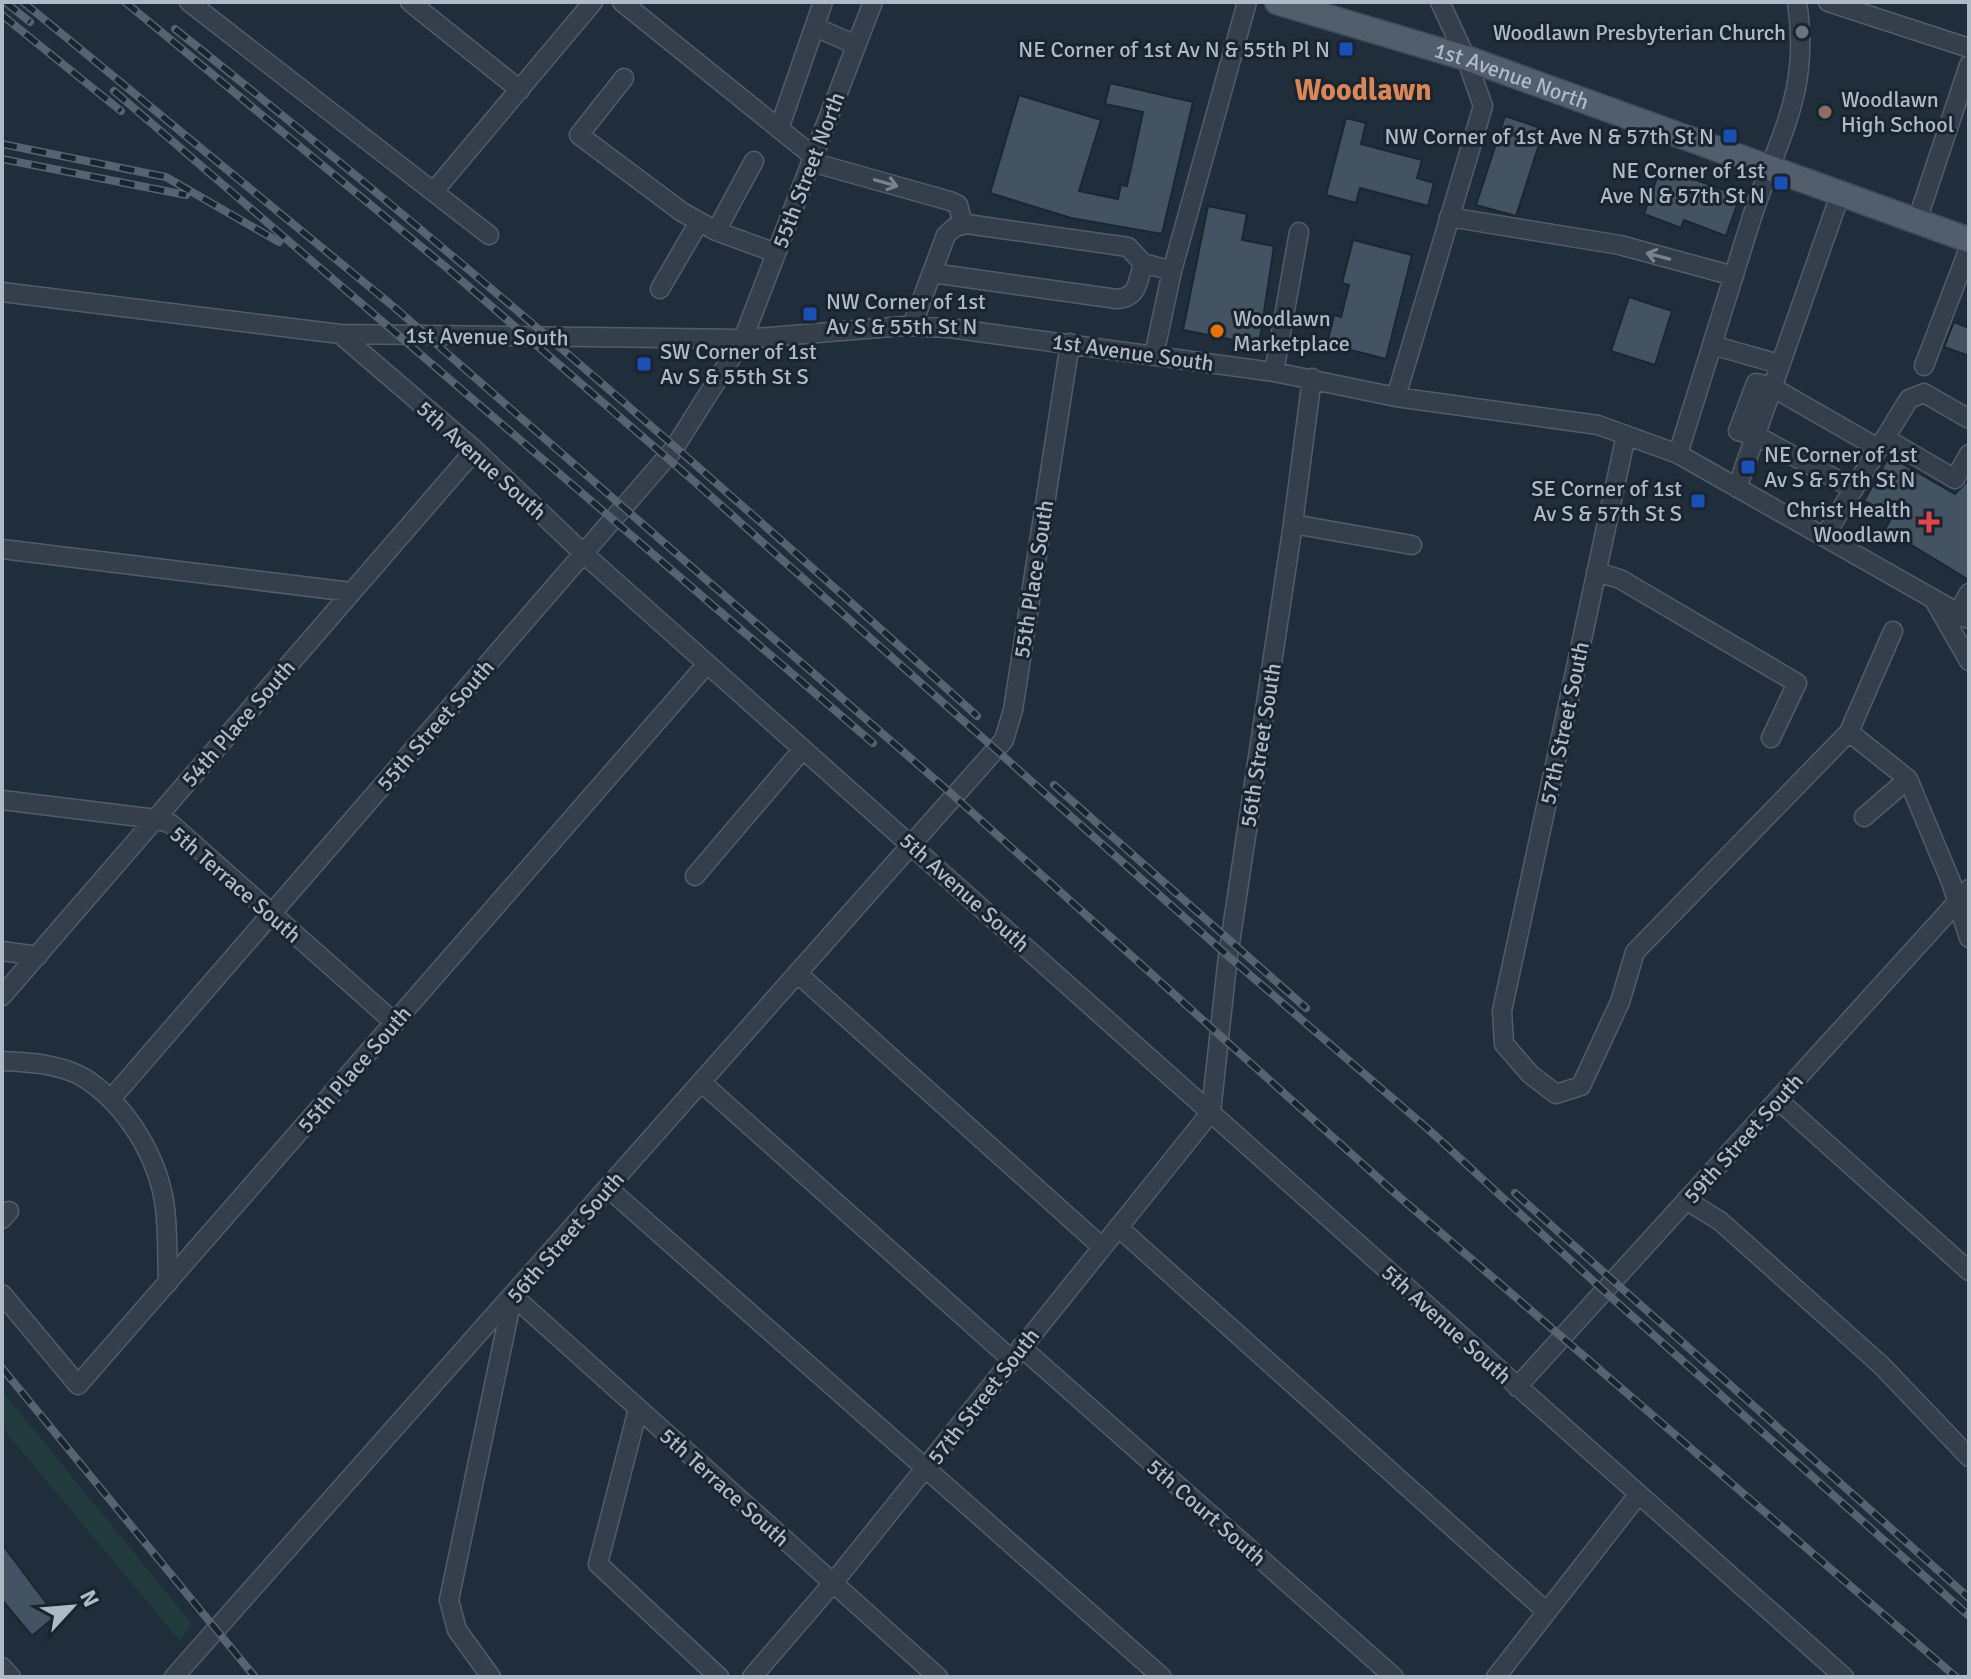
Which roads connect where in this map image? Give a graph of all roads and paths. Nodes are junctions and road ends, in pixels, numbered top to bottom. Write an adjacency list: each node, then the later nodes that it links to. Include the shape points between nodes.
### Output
1 (189, 2): 23 (street)
2 (410, 2): 18 (street)
3 (593, 2): 18 (street)
4 (622, 2): 19 (street)
5 (823, 2): 12 (street)
6 (873, 2): 13 (street, 55th Street North)
7 (1247, 2): 35 (street)
8 (1277, 2): 15 (main road, 1st Avenue North)
9 (1440, 2): 15 (street)
10 (1797, 2): 22 (street, via 1803,54 1796,102)
11 (1828, 2): 14 (street)
12 (815, 27): 13 (street); 19 (street)
13 (856, 45): 20 (street, 55th Street North)
14 (1969, 48)
15 (1466, 58): 22 (main road, 1st Avenue North); 25 (street, via 1483,106)
16 (1969, 65): 26 (street)
17 (624, 78): 28 (street, via 579,135)
18 (520, 90): 23 (street)
19 (779, 129): 20 (street)
20 (812, 159): 27 (street, one-way to 27, via 950,201 958,205); 33 (street, 55th Street North)
21 (754, 161): 28 (street)
22 (1769, 165): 24 (main road, 1st Avenue North); 37 (street)
23 (434, 191): 30 (street)
24 (1841, 192): 26 (main road, 1st Avenue North); 46 (street)
25 (1449, 217): 37 (street, one-way to 25, via 1620,245); 51 (street)
26 (1917, 221): 31 (main road, 1st Avenue North)
27 (963, 225): 34 (street, via 1128,247); 36 (street, via 946,235)
28 (708, 226): 33 (street); 38 (street)
29 (1299, 232): 48 (street)
30 (489, 235)
31 (1969, 240)
32 (1969, 248): 47 (street)
33 (776, 253): 42 (street, 55th Street North)
34 (1143, 263): 35 (street); 36 (street, via 1135,292 1117,299)
35 (1172, 271): 45 (street)
36 (932, 273): 40 (street)
37 (1734, 276): 44 (street)
38 (660, 289)
39 (2, 292): 41 (street)
40 (912, 326): 42 (street, 1st Avenue South); 43 (street, 1st Avenue South)
41 (340, 334): 42 (street, 1st Avenue South); 56 (street, 5th Avenue South)
42 (743, 339): 65 (street, 55th Street South, via 673,450)
43 (1070, 343): 45 (street, 1st Avenue South); 77 (street, 55th Place South, via 1010,725 1004,740)
44 (1712, 345): 46 (street); 57 (street)
45 (1154, 355): 48 (street, 1st Avenue South)
46 (1779, 364): 50 (street)
47 (1924, 366)
48 (1274, 372): 49 (street, 1st Avenue South)
49 (1312, 378): 51 (street, 1st Avenue South); 61 (street, 56th Street South)
50 (1770, 386): 54 (street); 55 (street)
51 (1396, 397): 53 (street, 1st Avenue South, via 1598,425)
52 (1969, 419): 55 (street, via 1924,393 1909,399)
53 (1626, 435): 57 (street, 1st Avenue South); 66 (street, 57th Street South)
54 (1757, 436): 59 (street); 60 (street)
55 (1882, 443): 58 (street, via 1955,479); 60 (street)
56 (475, 450): 65 (street, 5th Avenue South); 67 (street, 54th Place South)
57 (1678, 454): 59 (street, 1st Avenue South)
58 (1969, 454)
59 (1737, 488): 62 (street, 1st Avenue South)
60 (1854, 489): 62 (street)
61 (1293, 524): 63 (street); 95 (street, 56th Street South, via 1228,956)
62 (1824, 537): 69 (street, 1st Avenue South)
63 (1412, 545)
64 (2, 549): 67 (street)
65 (584, 554): 72 (street, 5th Avenue South); 84 (street, 55th Street South)
66 (1596, 572): 73 (street, 57th Street South, via 1502,1011 1504,1044 1556,1094 1581,1086 1620,1002 1635,952); 74 (street, via 1620,579 1797,683)
67 (351, 592): 80 (street, 54th Place South)
68 (1969, 593): 69 (street)
69 (1959, 620): 71 (street)
70 (1893, 631): 73 (street)
71 (1969, 661)
72 (707, 664): 75 (street, 5th Avenue South); 90 (street, 55th Place South)
73 (1849, 732): 76 (street)
74 (1771, 738)
75 (803, 749): 81 (street, 5th Avenue South); 82 (street)
76 (1908, 779): 79 (street); 83 (street)
77 (954, 796): 81 (street, 56th Street South)
78 (2, 800): 80 (street, 5th Terrace South)
79 (1864, 817)
80 (156, 819): 84 (street, 5th Terrace South, via 171,824); 87 (street, 54th Place South)
81 (911, 844): 88 (street, 56th Street South); 95 (street, 5th Avenue South)
82 (695, 876)
83 (1963, 895): 85 (street); 94 (street, 59th Street South)
84 (271, 913): 90 (street, 5th Terrace South); 93 (street, 55th Street South)
85 (1969, 938)
86 (2, 951): 87 (street)
87 (38, 956): 89 (street, 54th Place South)
88 (797, 973): 92 (street, 56th Street South); 99 (street)
89 (2, 996)
90 (395, 1023): 101 (street, 55th Place South)
91 (2, 1061): 93 (street, via 44,1064 84,1078)
92 (701, 1082): 96 (street, 56th Street South); 104 (street, 5th Court South)
93 (111, 1099): 101 (street, via 148,1148 164,1206)
94 (1778, 1100): 97 (street, 59th Street South); 100 (street)
95 (1211, 1112): 98 (street, 57th Street South); 105 (street, 5th Avenue South)
96 (608, 1188): 103 (street, 56th Street South); 108 (street)
97 (1686, 1200): 105 (street, 59th Street South); 107 (street, via 1720,1221 1899,1381)
98 (1118, 1227): 99 (street, 57th Street South); 111 (street)
99 (1102, 1247): 104 (street, 57th Street South)
100 (1969, 1271)
101 (168, 1283): 102 (street, 55th Place South, via 78,1385)
102 (2, 1294)
103 (513, 1296): 106 (street, 5th Terrace South); 114 (street, 56th Street South); 115 (street, via 449,1600 457,1630)
104 (1016, 1353): 108 (street, 57th Street South); 120 (street, 5th Court South)
105 (1517, 1387): 109 (street, 5th Avenue South)
106 (638, 1409): 110 (street, 5th Terrace South); 116 (street, via 598,1564)
107 (1969, 1457)
108 (925, 1468): 110 (street, 57th Street South); 119 (street)
109 (1638, 1495): 111 (street); 122 (street, 5th Avenue South)
110 (833, 1583): 117 (street, 57th Street South); 118 (street, 5th Terrace South)
111 (1547, 1612): 121 (street)
112 (2, 1667): 113 (street)
113 (11, 1677)
114 (174, 1677)
115 (491, 1677)
116 (719, 1677)
117 (752, 1677)
118 (938, 1677)
119 (1162, 1677)
120 (1394, 1677)
121 (1496, 1677)
122 (1844, 1677)

